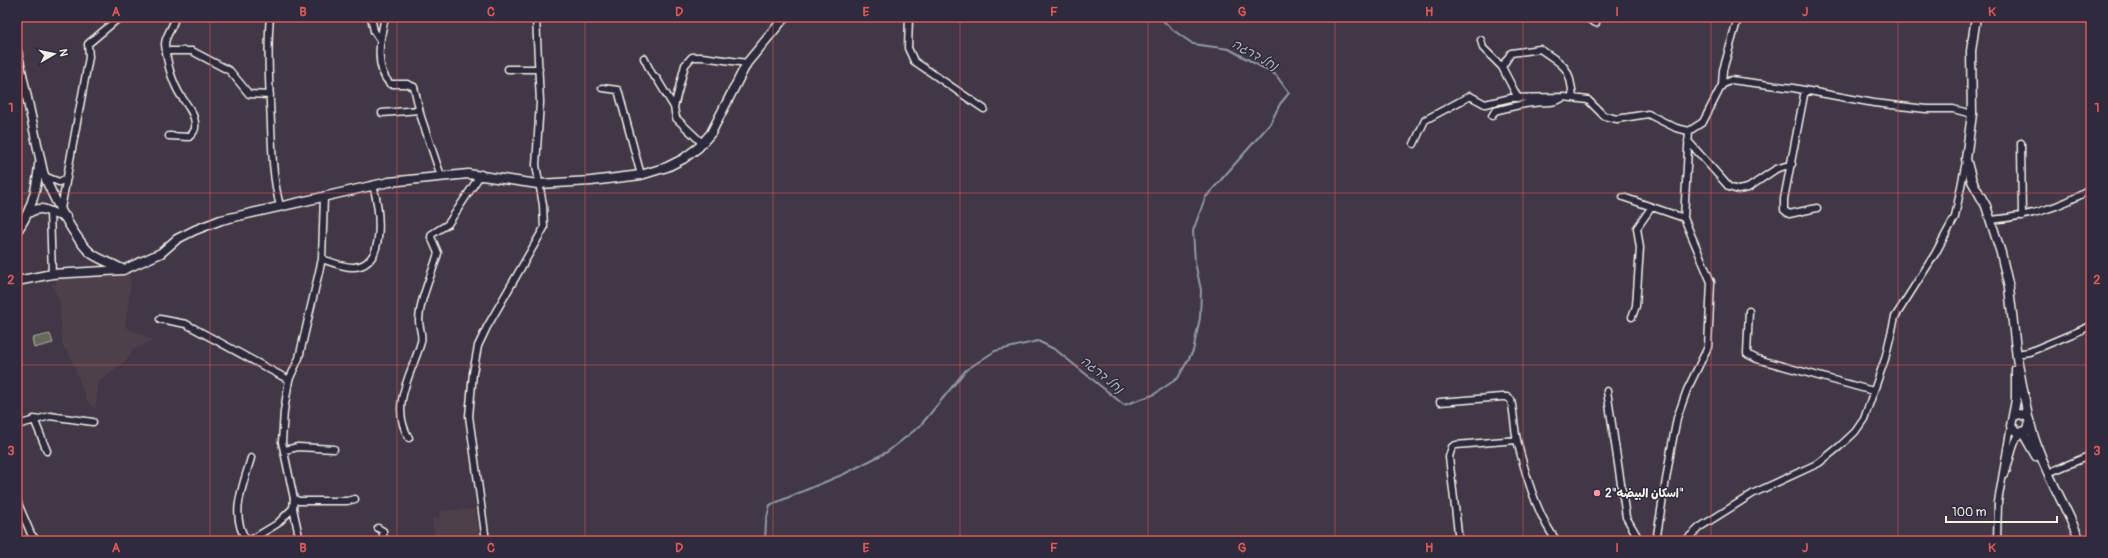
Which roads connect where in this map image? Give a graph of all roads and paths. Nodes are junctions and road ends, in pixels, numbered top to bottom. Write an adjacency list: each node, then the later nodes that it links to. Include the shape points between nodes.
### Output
1 (120, 17): 48 (street, via 88,44 89,57)
2 (171, 17): 16 (street, via 174,21 165,42)
3 (270, 17): 26 (street)
4 (371, 17): 13 (street, via 374,32)
5 (385, 17): 13 (street)
6 (536, 17): 22 (street)
7 (785, 17): 19 (street)
8 (909, 17): 31 (street, via 908,48 914,61)
9 (1585, 17): 11 (street)
10 (1976, 17): 34 (street, via 1971,51)
11 (1596, 23)
12 (1736, 26): 23 (street, via 1723,70)
13 (380, 40): 32 (street, via 383,76 390,84 407,84 414,87)
14 (1481, 40): 20 (street, via 1484,48)
15 (17, 51): 18 (street)
16 (167, 51): 26 (street, via 192,51 230,71 250,94); 37 (street, via 170,70 195,124 194,131 189,137)
17 (644, 58): 30 (street)
18 (18, 61): 47 (street, via 40,150)
19 (747, 63): 30 (street, via 692,57 685,65); 39 (street, via 711,133)
20 (1502, 66): 28 (street); 29 (street, via 1511,53 1540,49 1562,63 1568,71)
21 (508, 69): 22 (street)
22 (539, 70): 49 (street, via 540,115 536,165)
23 (1722, 85): 25 (street, via 1731,80); 36 (street, via 1703,122)
24 (602, 88): 45 (street, via 618,90)
25 (1805, 90): 34 (street, via 1874,103 1926,109 1953,109); 43 (street)
26 (270, 94): 57 (street, via 274,184)
27 (1564, 97): 28 (street); 29 (street); 35 (street, via 1555,103 1534,103 1501,109 1495,111)
28 (1518, 98): 41 (street, via 1484,104 1470,96 1425,120)
29 (1573, 98): 36 (street, via 1588,100 1604,116 1617,119 1648,114 1676,128)
30 (674, 107): 39 (street, via 676,118)
31 (984, 109)
32 (419, 110): 33 (street); 46 (street)
33 (382, 113)
34 (1972, 114): 42 (street)
35 (1492, 116)
36 (1689, 131): 38 (street)
37 (169, 136)
38 (1688, 141): 43 (street, via 1729,187 1738,190 1748,188 1776,169); 65 (street)
39 (702, 143): 45 (street, via 683,159)
40 (2021, 143): 63 (street)
41 (1414, 144)
42 (1966, 159): 66 (street, via 1972,181 1986,206); 79 (street, via 1954,217 1935,254 1895,317 1885,359)
43 (1792, 164): 59 (street, via 1784,210 1794,214)
44 (481, 174): 46 (street); 49 (street); 88 (street, via 448,224 431,237 438,253 419,321 422,340 403,392 400,415 403,429)
45 (641, 175): 49 (street)
46 (441, 176): 50 (street)
47 (41, 177): 48 (street, via 59,182); 52 (street); 53 (street)
48 (67, 178): 54 (street)
49 (538, 184): 106 (street, via 544,219 542,234 487,327 478,346 473,373 469,416)
50 (373, 185): 55 (street); 68 (street, via 379,215 375,251 371,260 365,265 353,267)
51 (2091, 189): 63 (street, via 2036,214)
52 (36, 196): 53 (street, via 46,193); 61 (street); 62 (street)
53 (52, 196): 54 (street); 60 (street)
54 (64, 196): 60 (street)
55 (324, 196): 57 (street); 68 (street)
56 (1623, 197): 58 (street, via 1642,202)
57 (280, 206): 69 (street, via 221,220 195,230 178,239 161,253)
58 (1651, 208): 65 (street); 73 (street, via 1637,228 1640,248 1636,306)
59 (1817, 208)
60 (61, 209): 61 (street, via 55,212); 64 (street)
61 (47, 210): 62 (street, via 36,208); 64 (street, via 57,216); 70 (street)
62 (28, 214): 67 (street)
63 (2022, 216): 66 (street)
64 (66, 217): 69 (street, via 91,253)
65 (1684, 218): 110 (street, via 1711,282 1708,348 1687,390 1677,418)
66 (1990, 220): 76 (street, via 2009,288)
67 (17, 231)
68 (322, 259): 77 (street, via 299,358)
69 (123, 270): 70 (street)
70 (52, 274): 71 (street)
71 (17, 281)
72 (1749, 311): 79 (street, via 1747,354)
73 (1632, 317)
74 (160, 319): 77 (street, via 186,324)
75 (2091, 326): 76 (street)
76 (2016, 356): 81 (street); 83 (street)
77 (289, 380): 91 (street, via 284,411)
78 (1607, 390): 109 (street, via 1626,517)
79 (1873, 391): 111 (street, via 1864,419 1840,446 1819,463 1801,473 1779,480 1736,504 1700,527)
80 (1440, 402): 89 (street, via 1507,397 1511,400)
81 (2014, 416): 83 (street, via 2020,414); 86 (street)
82 (34, 419): 84 (street, via 58,416); 85 (street); 92 (street)
83 (2029, 420): 87 (street, via 2029,429); 95 (street)
84 (93, 422)
85 (17, 425)
86 (2012, 426): 87 (street, via 2015,431); 96 (street)
87 (2021, 433): 95 (street); 96 (street, via 2015,441 2010,464)
88 (409, 438)
89 (1517, 440): 107 (street, via 1452,447 1449,457); 108 (street, via 1538,506)
90 (334, 449): 91 (street, via 298,447)
91 (284, 450): 97 (street)
92 (47, 451)
93 (2091, 455): 95 (street)
94 (251, 458): 103 (street, via 237,513 240,532)
95 (2048, 473): 113 (street)
96 (2003, 478): 112 (street, via 1998,502)
97 (294, 499): 98 (street); 100 (street)
98 (355, 499)
99 (17, 502): 102 (street, via 31,534)
100 (293, 508): 103 (street, via 277,524); 104 (street)
101 (378, 528): 105 (street, via 383,531)
102 (37, 541)
103 (248, 541)
104 (300, 541)
105 (383, 541)
106 (486, 541)
107 (1459, 541)
108 (1557, 541)
109 (1640, 541)
110 (1656, 541)
111 (1685, 541)
112 (1997, 541)
113 (2080, 541)

